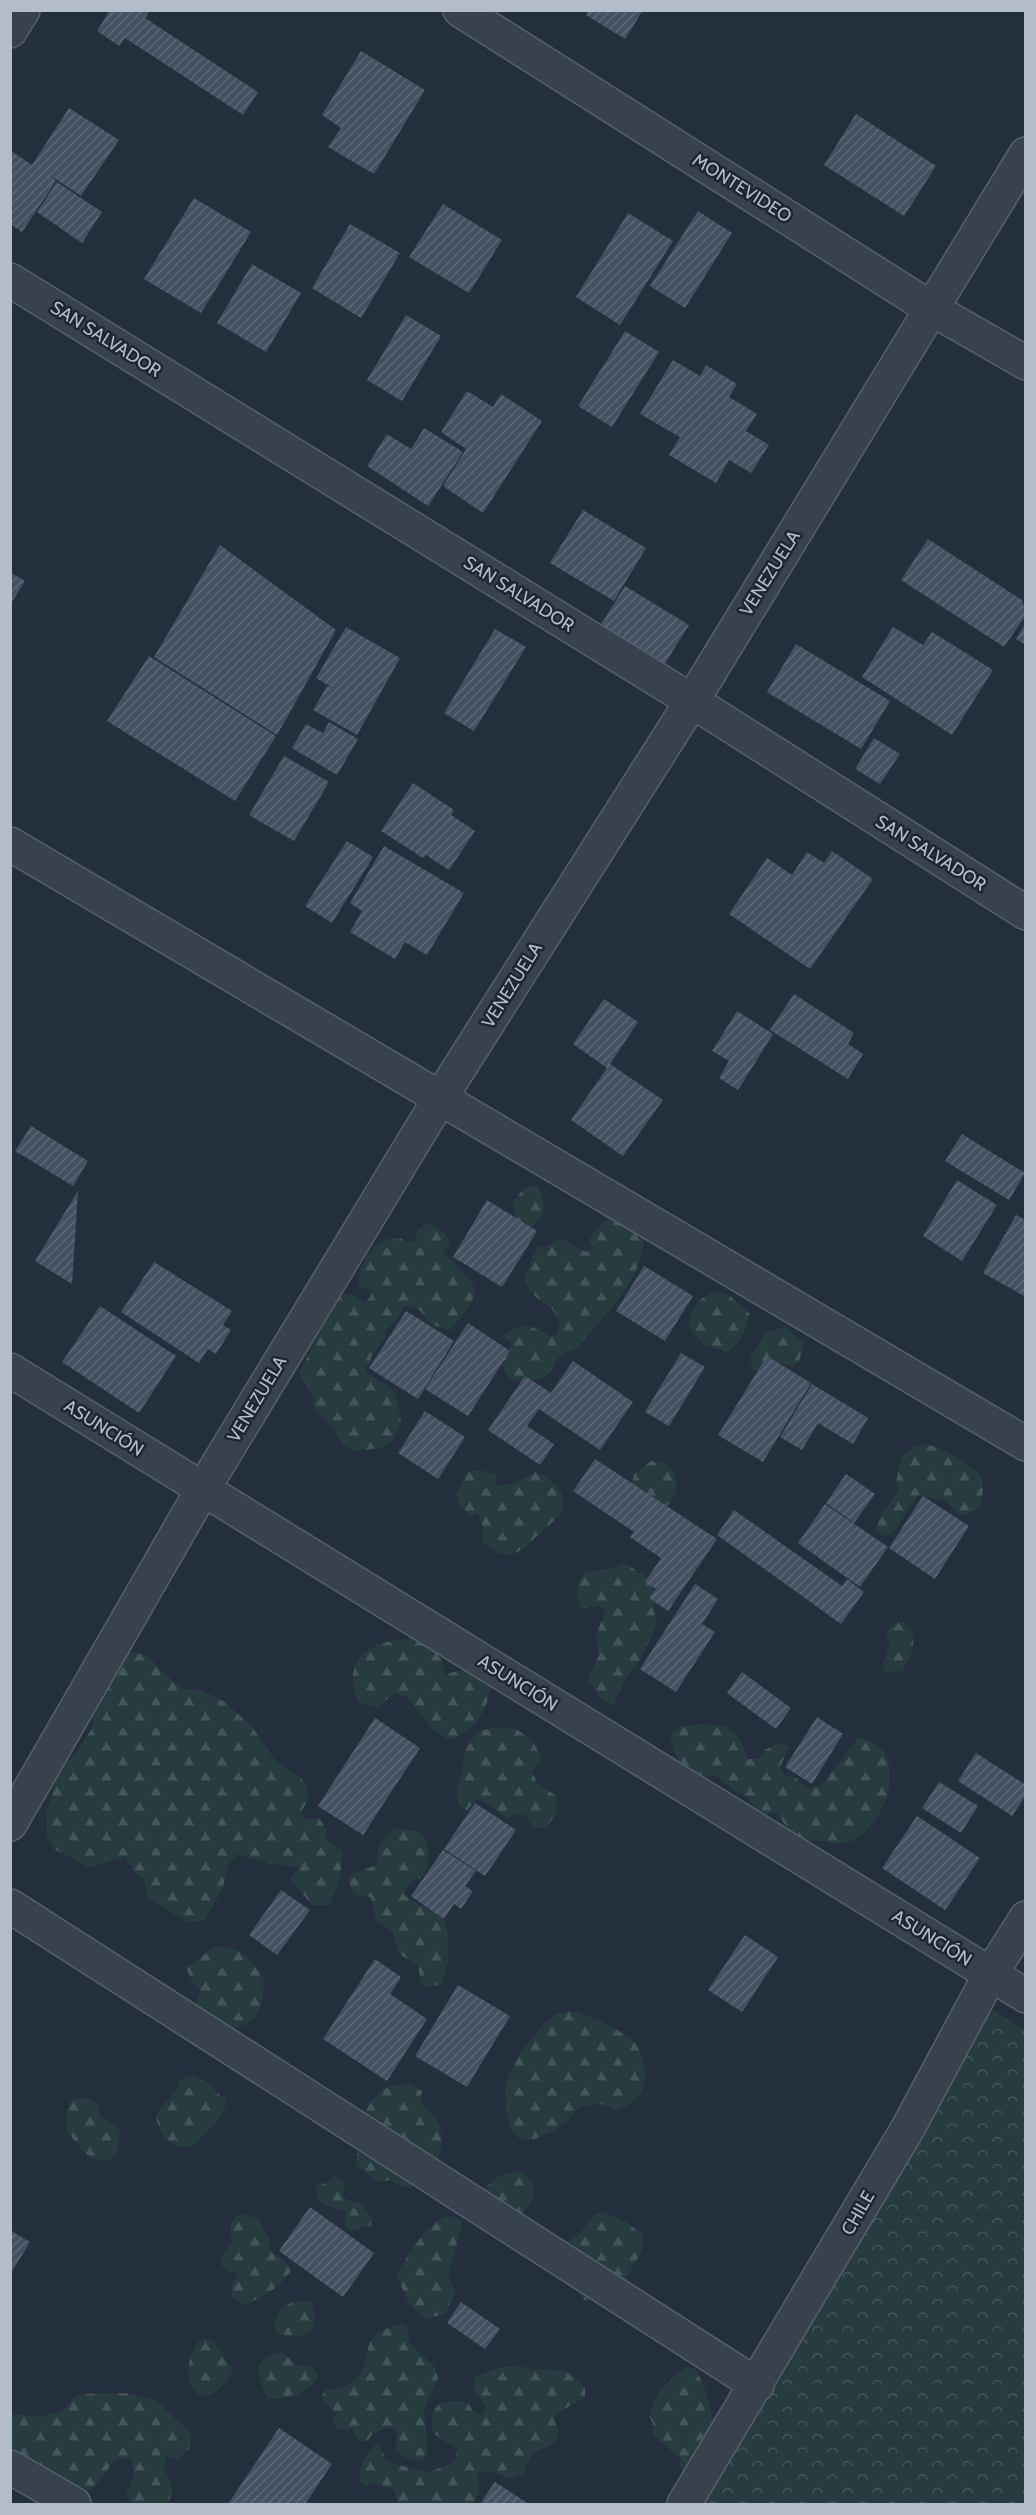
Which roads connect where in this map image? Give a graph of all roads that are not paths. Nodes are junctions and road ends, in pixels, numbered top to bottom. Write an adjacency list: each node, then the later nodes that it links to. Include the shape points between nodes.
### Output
1 (23, 10): 3 (street)
2 (460, 10): 6 (street, MONTEVIDEO)
3 (10, 31)
4 (1026, 154): 6 (street, VENEZUELA)
5 (10, 280): 8 (street, SAN SALVADOR)
6 (932, 309): 7 (street, MONTEVIDEO); 8 (street, VENEZUELA)
7 (1026, 363)
8 (692, 701): 10 (street, SAN SALVADOR); 11 (street, VENEZUELA)
9 (10, 844): 11 (street)
10 (1026, 913)
11 (440, 1100): 13 (street); 14 (street, VENEZUELA)
12 (10, 1370): 14 (street, ASUNCIÓN)
13 (1026, 1444)
14 (203, 1489): 15 (street, VENEZUELA); 18 (street, ASUNCIÓN)
15 (10, 1824)
16 (10, 1906): 20 (street)
17 (1026, 1918): 18 (street, CHILE)
18 (990, 1975): 19 (street, ASUNCIÓN); 20 (street, CHILE, via 908,2128)
19 (1026, 1996)
20 (757, 2385): 23 (street, CHILE)
21 (10, 2467): 22 (street)
22 (74, 2505)
23 (684, 2505)

